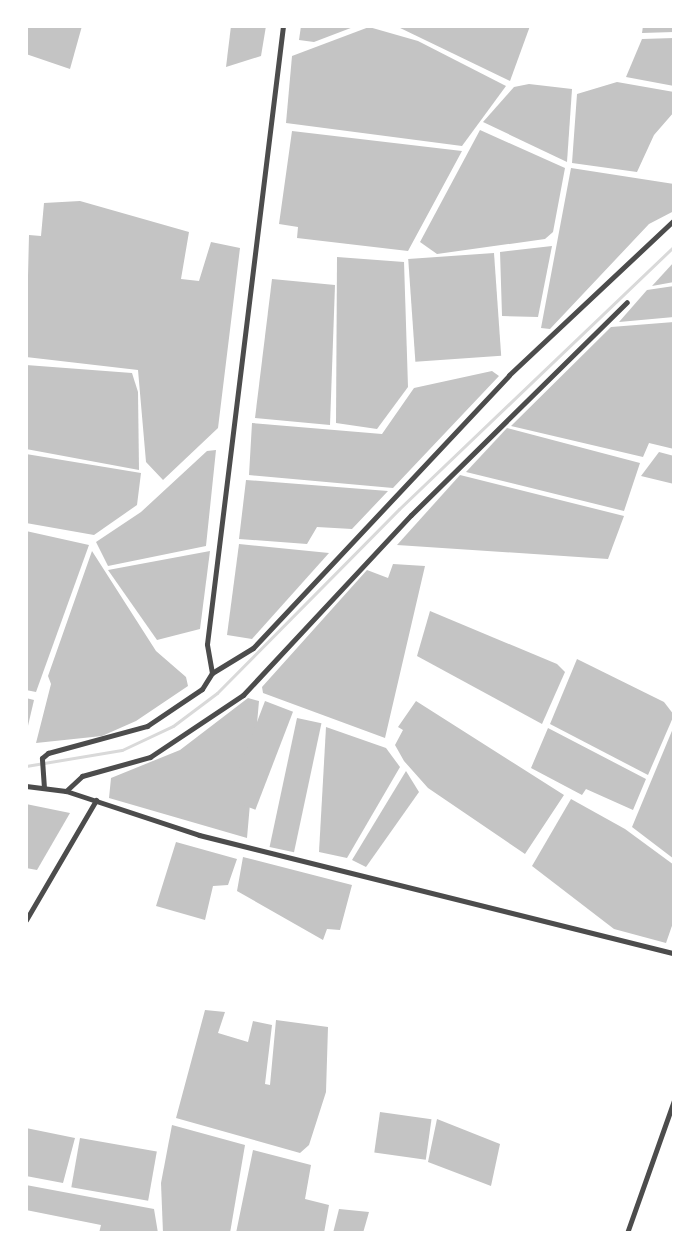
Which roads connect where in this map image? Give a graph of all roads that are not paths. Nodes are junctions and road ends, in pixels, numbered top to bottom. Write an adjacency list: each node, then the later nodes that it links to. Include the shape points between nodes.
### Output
1 (283, 26): 4 (street, via 207,644)
2 (674, 220): 4 (street, via 509,375 253,648)
3 (627, 302): 7 (street, via 411,515 243,695 150,757 82,776)
4 (212, 673): 6 (street, via 202,689 147,726 48,753 42,758)
5 (26, 786): 6 (street)
6 (44, 788): 7 (street)
7 (66, 791): 8 (street)
8 (96, 800): 9 (street); 10 (street, via 199,835)
9 (26, 920)
10 (674, 953)
11 (674, 1100): 12 (street)
12 (627, 1233)

